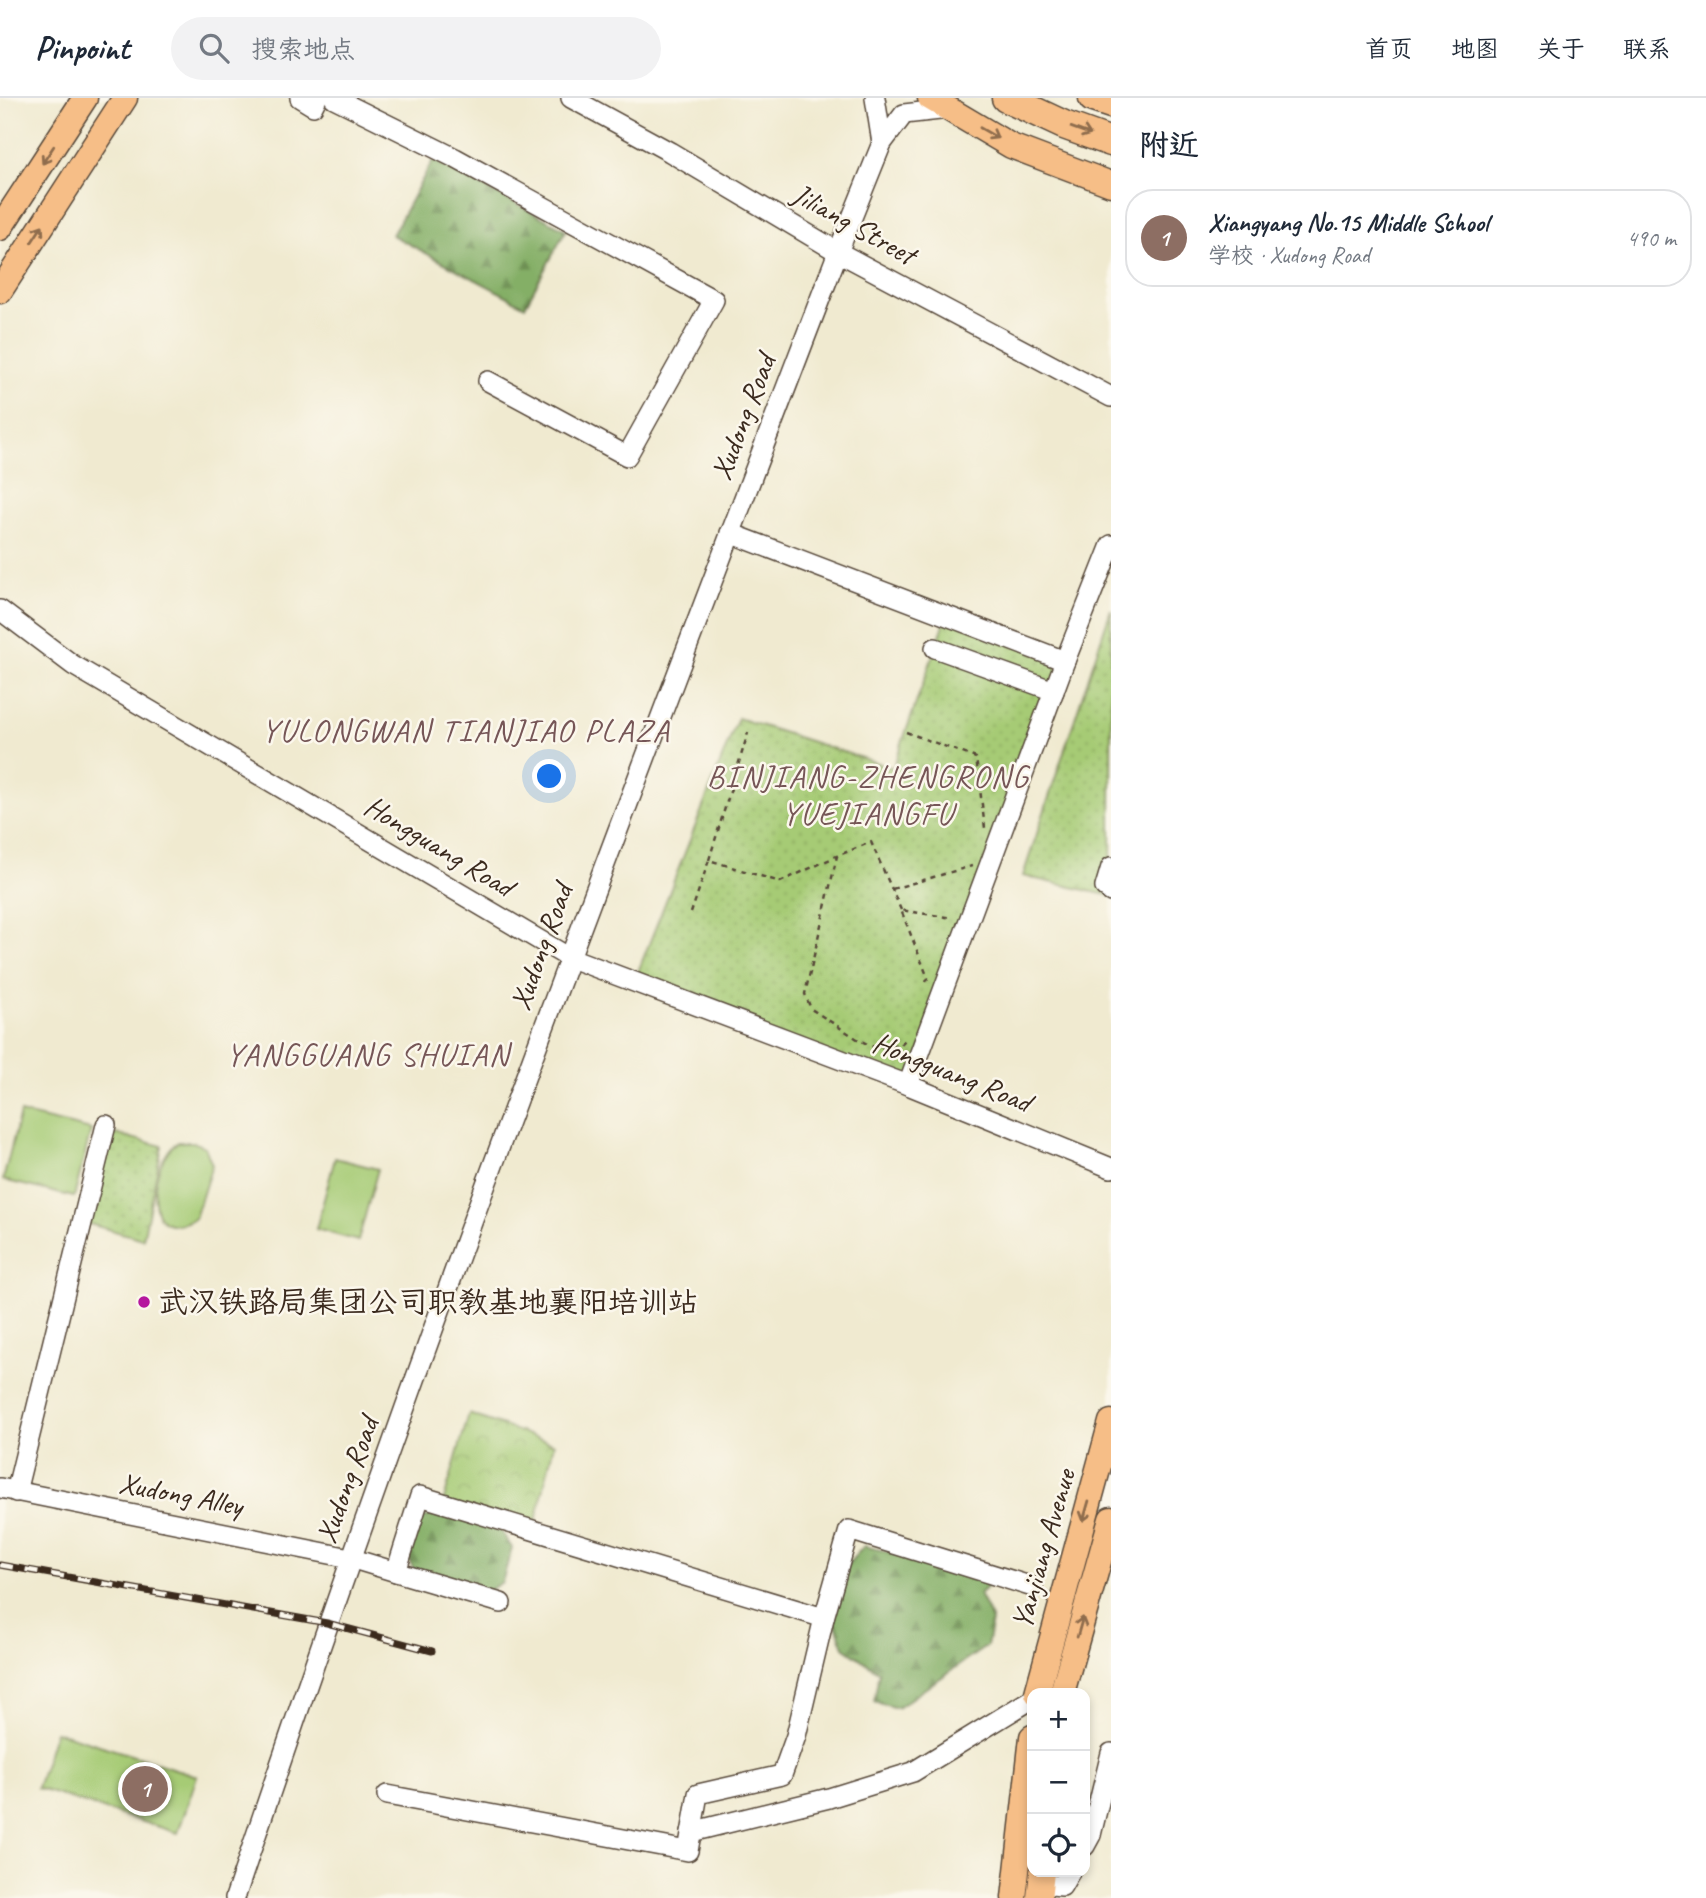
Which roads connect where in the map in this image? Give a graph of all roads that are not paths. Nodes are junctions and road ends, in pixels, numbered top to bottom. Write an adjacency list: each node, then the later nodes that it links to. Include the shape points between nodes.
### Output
1 (85, 98): 15 (main road, one-way to 15)
2 (124, 98): 17 (main road, one-way to 2)
3 (300, 98): 4 (street, via 313,106)
4 (317, 98)
5 (334, 98): 18 (street, via 714,300 626,456)
6 (571, 98): 16 (street, Jiliang Street)
7 (875, 98): 13 (street)
8 (1006, 98): 12 (highway, one-way to 12)
9 (1093, 98): 11 (highway)
10 (940, 104): 13 (street, Xudong Road, via 904,114); 14 (main road, one-way to 14, via 1011,146)
11 (1111, 104)
12 (1111, 142)
13 (882, 143): 16 (street, Xudong Road)
14 (1111, 184)
15 (0, 228)
16 (838, 252): 19 (street, Jiliang Street); 20 (street, Xudong Road)
17 (0, 291)
18 (488, 381)
19 (1111, 397)
20 (730, 533): 24 (street); 28 (street, Xudong Road)
21 (1111, 545): 24 (street)
22 (0, 610): 28 (street, Hongguang Road, via 73,665)
23 (935, 648): 25 (street)
24 (1065, 661): 25 (street)
25 (1054, 691): 29 (street)
26 (1111, 867): 27 (street, via 1105,887)
27 (1111, 892)
28 (568, 957): 29 (street, Hongguang Road); 35 (street, Xudong Road)
29 (908, 1085): 31 (street, Hongguang Road)
30 (106, 1125): 33 (street)
31 (1111, 1168)
32 (1111, 1422): 40 (main road, Yanjiang Avenue, one-way to 40)
33 (8, 1490): 35 (street, Xudong Alley)
34 (1111, 1519): 41 (main road, Yanjiang Avenue, one-way to 34)
35 (350, 1558): 36 (street, Xudong Alley); 50 (street, Xudong Road)
36 (396, 1572): 38 (street, Xudong Alley); 39 (street, via 420,1496)
37 (1033, 1587): 39 (street, via 849,1530)
38 (501, 1603)
39 (824, 1618): 46 (street, via 796,1736 782,1774 698,1794)
40 (1038, 1688)
41 (1063, 1688)
42 (1027, 1702): 46 (street, via 913,1772)
43 (1030, 1751): 51 (main road)
44 (1111, 1753): 47 (street)
45 (387, 1795): 46 (street, via 688,1851)
46 (691, 1832)
47 (1090, 1837)
48 (1067, 1877): 49 (street, via 1062,1886)
49 (1040, 1885)
50 (235, 1898)
51 (1014, 1898)

